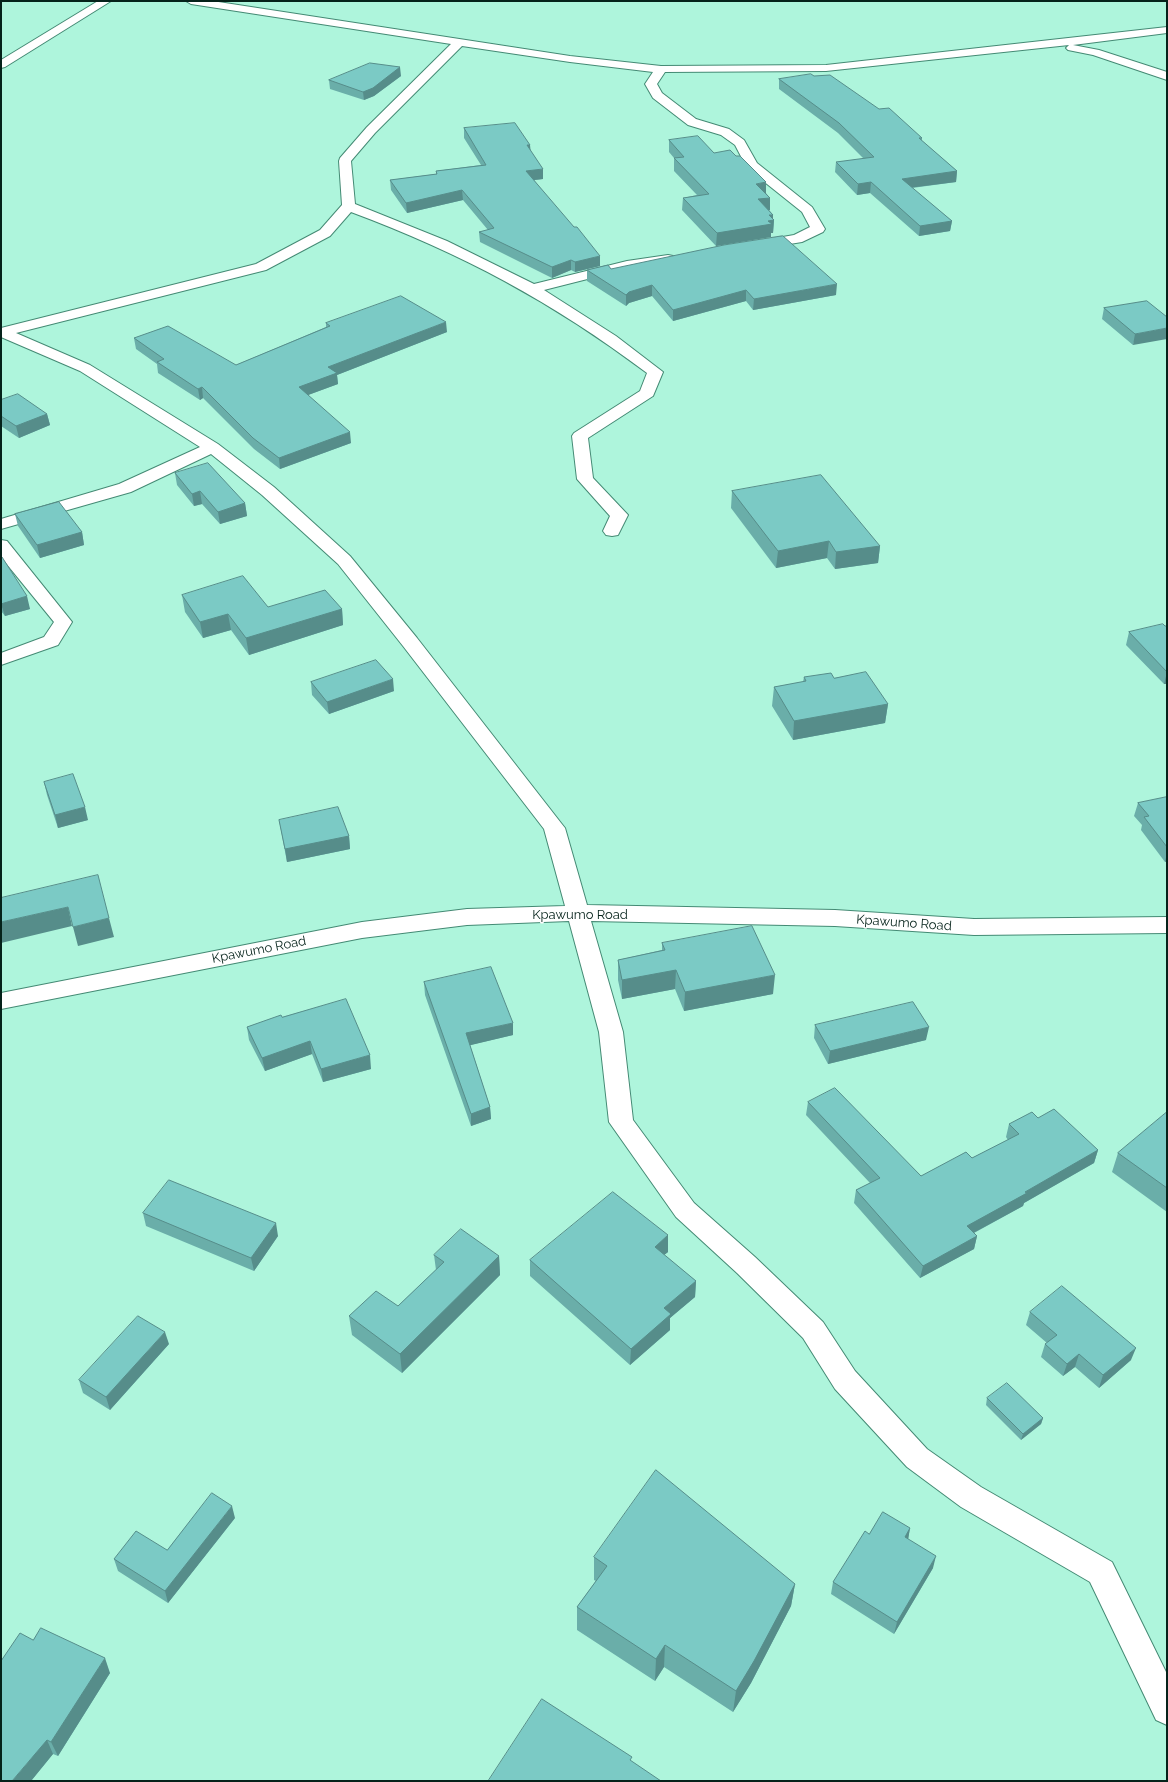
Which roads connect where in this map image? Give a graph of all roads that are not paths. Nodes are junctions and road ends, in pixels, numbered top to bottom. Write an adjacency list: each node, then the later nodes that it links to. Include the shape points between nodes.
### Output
1 (106, 1): 6 (street)
2 (191, 1): 4 (street)
3 (1167, 30): 5 (street)
4 (460, 42): 7 (street, via 570,59); 9 (street, via 371,130 345,161)
5 (1052, 44): 7 (street, via 826,68); 8 (street, via 1095,52)
6 (1, 65)
7 (661, 69): 10 (street, via 651,84 657,95 692,122 725,132 740,143 752,165 807,210 818,229 797,239)
8 (1167, 76)
9 (349, 206): 12 (street, via 400,225); 13 (street, via 326,233 261,267)
10 (743, 247)
11 (681, 257): 12 (street, via 626,265)
12 (532, 289): 16 (street, via 612,340 656,372 647,393 580,436 586,479 619,516)
13 (2, 332): 14 (street, via 85,368)
14 (212, 447): 15 (street, via 125,488); 19 (street, via 268,491 344,560 410,642 554,828)
15 (1, 524)
16 (612, 531)
17 (1, 545): 18 (street, via 63,622 51,641)
18 (1, 659)
19 (579, 913): 20 (street, Kpawumo Road, via 835,918 974,927); 21 (street, Kpawumo Road, via 467,917 362,930); 22 (street, via 611,1032 621,1122 680,1204 813,1330 845,1380 917,1458 971,1497 1101,1572)
20 (1167, 925)
21 (1, 1001)
22 (1167, 1709)

